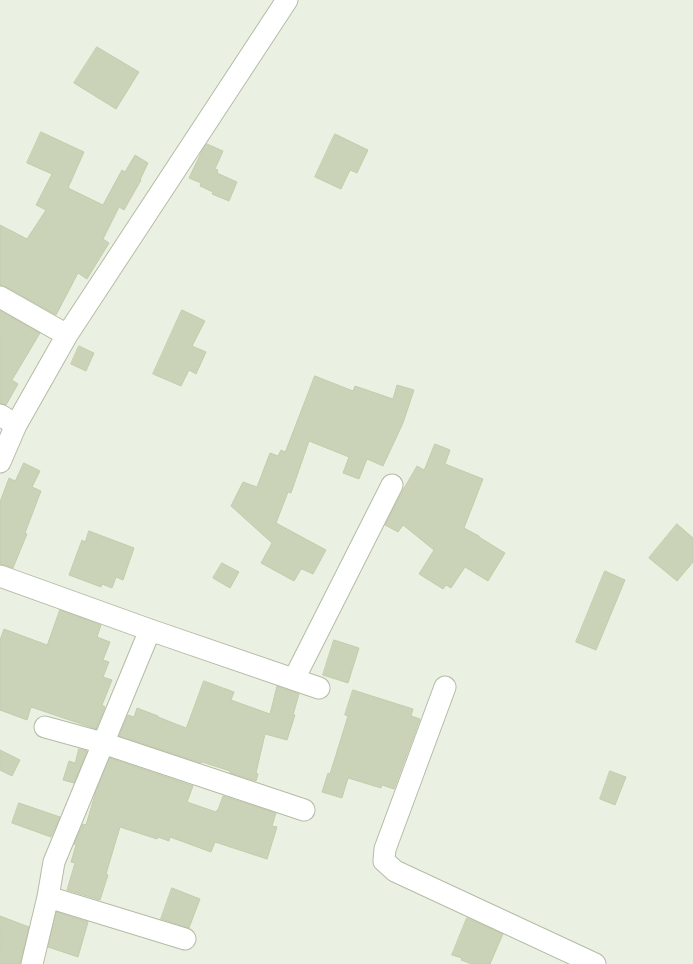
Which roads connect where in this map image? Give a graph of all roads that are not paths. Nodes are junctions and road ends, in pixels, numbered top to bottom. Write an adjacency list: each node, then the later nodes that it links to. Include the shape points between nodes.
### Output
1 (287, 0): 3 (street)
2 (0, 297): 3 (street)
3 (67, 336): 4 (street)
4 (8, 420): 5 (street)
5 (0, 462)
6 (392, 485): 9 (street)
7 (0, 576): 8 (street)
8 (150, 630): 9 (street); 13 (street)
9 (294, 679): 11 (street)
10 (445, 687): 18 (street, via 386,849 384,861 395,871)
11 (320, 688)
12 (45, 726): 13 (street)
13 (103, 743): 14 (street); 15 (street, via 54,862)
14 (304, 810)
15 (48, 896): 16 (street); 17 (street)
16 (185, 939)
17 (32, 964)
18 (595, 964)

